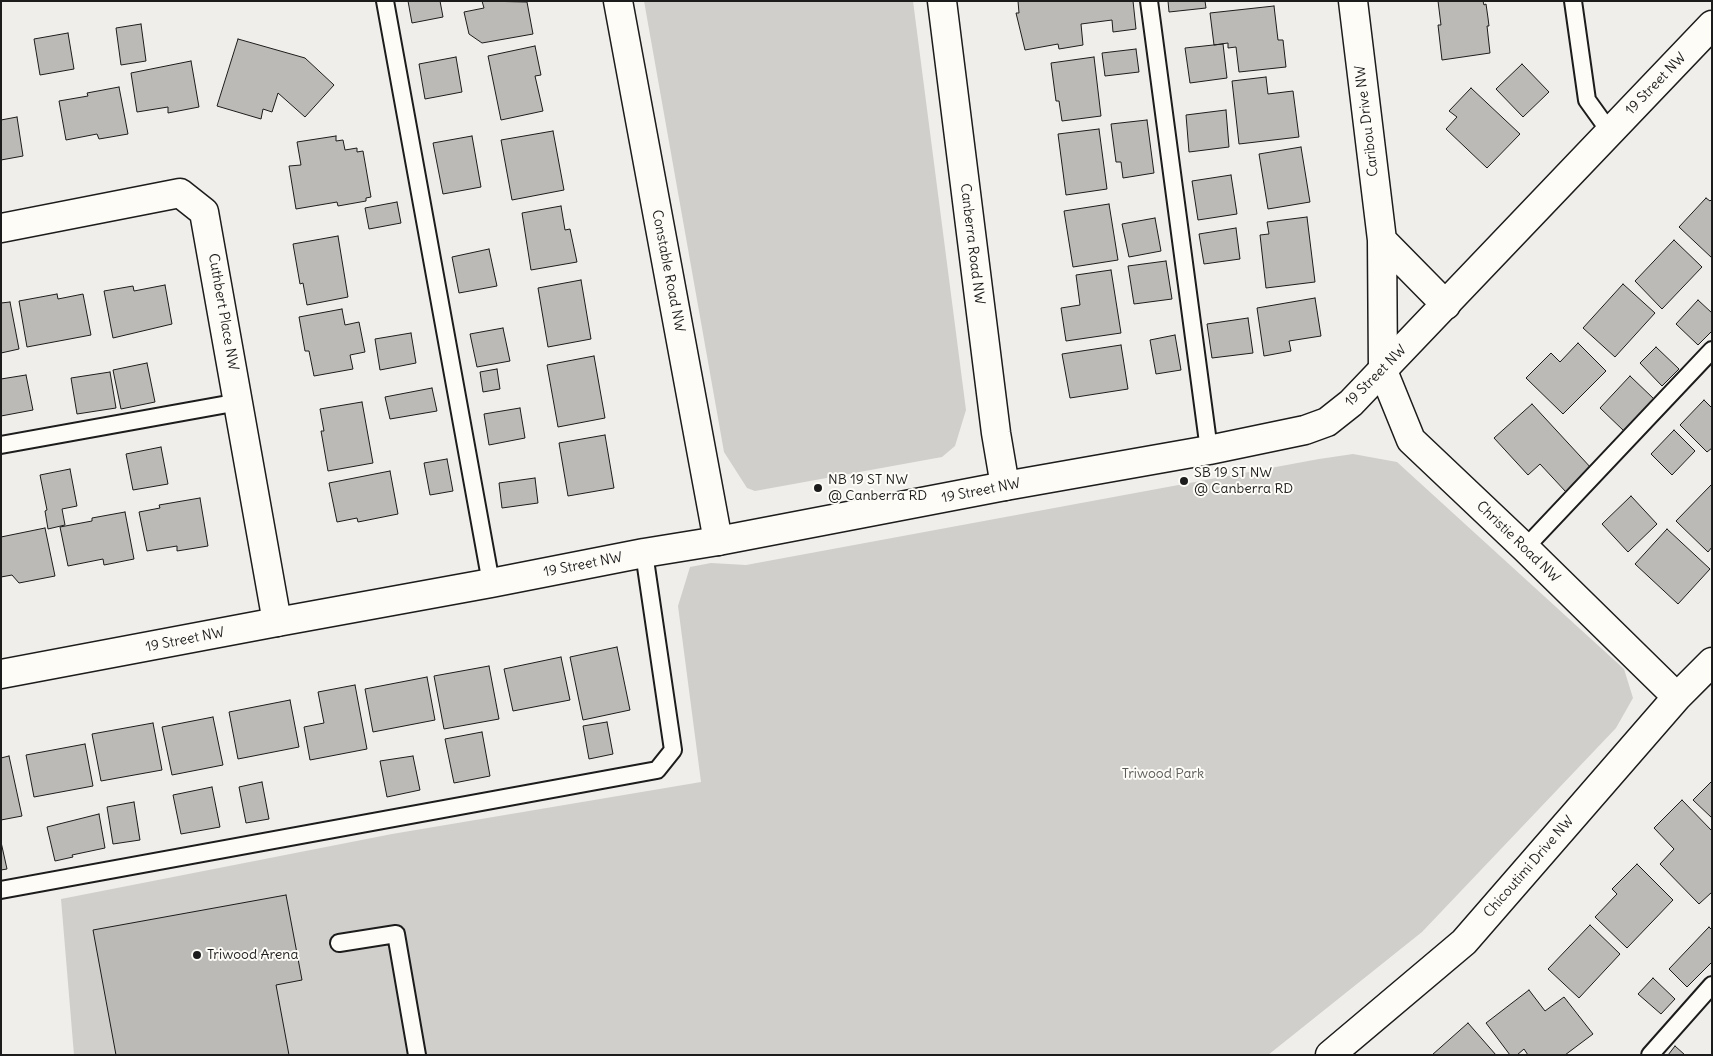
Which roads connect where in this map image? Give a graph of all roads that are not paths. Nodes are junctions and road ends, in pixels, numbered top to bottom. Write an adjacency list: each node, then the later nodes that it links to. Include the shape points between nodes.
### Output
1 (385, 1): 21 (lane)
2 (618, 1): 18 (street, Constable Road NW)
3 (942, 1): 17 (street, Canberra Road NW)
4 (1149, 1): 16 (lane)
5 (1353, 1): 10 (street, Caribou Drive NW)
6 (1573, 1): 8 (lane, via 1587,100)
7 (1712, 25): 8 (street, 19 Street NW)
8 (1610, 132): 11 (street, 19 Street NW)
9 (1, 228): 14 (street, Cuthbert Place NW, via 180,193 204,212)
10 (1382, 240): 11 (street); 13 (street, Caribou Drive NW)
11 (1446, 305): 13 (street, 19 Street NW)
12 (1712, 350): 19 (lane)
13 (1382, 371): 16 (street, 19 Street NW, via 1351,403 1326,422 1282,436); 19 (street, Christie Road NW, via 1411,440)
14 (239, 402): 15 (lane); 22 (street, Cuthbert Place NW)
15 (1, 445)
16 (1209, 450): 17 (street, 19 Street NW)
17 (1005, 486): 18 (street, 19 Street NW)
18 (718, 541): 20 (street, 19 Street NW)
19 (1525, 548): 25 (street, Christie Road NW)
20 (644, 553): 21 (street, 19 Street NW); 26 (lane, via 673,750 656,770)
21 (491, 584): 22 (street, 19 Street NW)
22 (277, 622): 24 (street, 19 Street NW)
23 (1712, 662): 25 (street, Chicoutimi Drive NW)
24 (1, 674)
25 (1677, 697): 30 (street, Chicoutimi Drive NW, via 1464,942)
26 (1, 890)
27 (339, 943): 29 (lane, via 396,934)
28 (1712, 985): 31 (lane)
29 (417, 1055)
30 (1330, 1055)
31 (1650, 1055)

